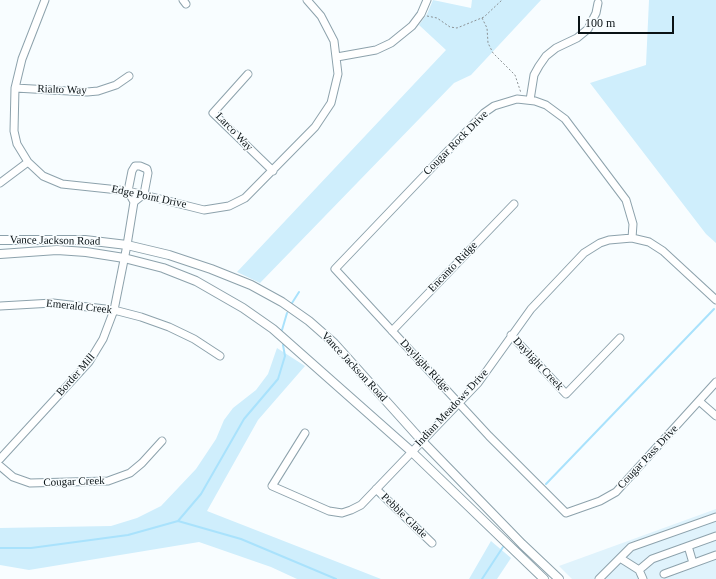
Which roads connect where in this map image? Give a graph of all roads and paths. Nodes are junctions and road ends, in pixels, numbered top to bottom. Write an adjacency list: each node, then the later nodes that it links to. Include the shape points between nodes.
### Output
1 (44, 0): 11 (street, Edge Point Drive, via 22,59)
2 (307, 0): 8 (street, Edge Point Drive, via 329,28)
3 (427, 0): 6 (street)
4 (502, 0): 7 (path)
5 (598, 3): 12 (street, via 588,29 546,56 534,75)
6 (421, 14): 7 (path, via 437,18 453,28); 8 (street, via 402,36 391,43 371,52)
7 (482, 18): 12 (path, via 493,54 515,75)
8 (338, 57): 14 (street, Edge Point Drive, via 336,87 324,116)
9 (248, 74): 14 (street, Larco Way, via 213,113)
10 (129, 76): 11 (street, Rialto Way, via 116,85 98,91)
11 (15, 88): 13 (street, Edge Point Drive, via 14,131 20,150)
12 (526, 99): 20 (street, via 546,105 566,119 620,191 631,214); 25 (street, Cougar Rock Drive, via 505,102 484,113)
13 (28, 162): 15 (street); 16 (street, Edge Point Drive, via 43,176 62,184)
14 (273, 170): 17 (street, Edge Point Drive, via 245,198 223,208 204,210)
15 (0, 183)
16 (128, 191): 17 (street, Edge Point Drive); 17 (street, via 132,171 135,166 140,166 147,169 148,173); 18 (street)
17 (144, 194): 18 (street)
18 (134, 202): 22 (street, Border Mill)
19 (514, 204): 29 (street, Encanto Ridge)
20 (632, 238): 26 (street, Indian Meadows Drive, via 649,242 663,252); 30 (street, Indian Meadows Drive, via 600,242 584,254 531,309)
21 (0, 240): 22 (main road, Vance Jackson Road, via 85,240)
22 (127, 246): 24 (street, Border Mill); 39 (main road, Vance Jackson Road, via 169,255 211,269 251,285 282,302 334,343)
23 (0, 254): 24 (main road, Vance Jackson Road, via 57,250)
24 (124, 258): 28 (street, Border Mill); 40 (main road, Vance Jackson Road, via 163,268 196,282 243,308 278,334)
25 (335, 269): 29 (street, Daylight Ridge)
26 (716, 300)
27 (0, 306): 28 (street, Emerald Creek, via 53,303)
28 (114, 310): 32 (street, Emerald Creek, via 169,327); 41 (street, Border Mill, via 104,339 89,362)
29 (392, 331): 35 (street, Daylight Ridge)
30 (511, 335): 31 (street, Daylight Creek, via 566,394); 35 (street, Indian Meadows Drive, via 489,368)
31 (620, 338)
32 (220, 356)
33 (716, 382): 34 (street, Cougar Pass Drive)
34 (699, 401): 36 (street); 44 (street, Cougar Pass Drive, via 616,492 600,501)
35 (458, 403): 39 (street, Indian Meadows Drive); 44 (street, Daylight Ridge)
36 (716, 416)
37 (305, 433): 43 (street, Indian Meadows Drive, via 272,486 329,511 342,513 361,505)
38 (162, 441): 42 (street, Cougar Creek, via 130,473 108,481 30,483 12,477)
39 (422, 441): 40 (street, Indian Meadows Drive); 55 (main road, Vance Jackson Road)
40 (412, 452): 43 (street, Indian Meadows Drive); 54 (main road, Vance Jackson Road)
41 (0, 459)
42 (0, 466)
43 (376, 489): 47 (street, Pebble Glade)
44 (566, 513)
45 (716, 517): 50 (street, via 631,547)
46 (716, 536): 48 (street)
47 (432, 543)
48 (688, 546): 51 (street); 52 (street, via 652,559)
49 (716, 555): 51 (street)
50 (620, 558): 52 (street); 56 (street)
51 (693, 563): 53 (street)
52 (639, 570): 57 (street)
53 (664, 574)
54 (544, 579)
55 (559, 579)
56 (599, 579)
57 (643, 579)

